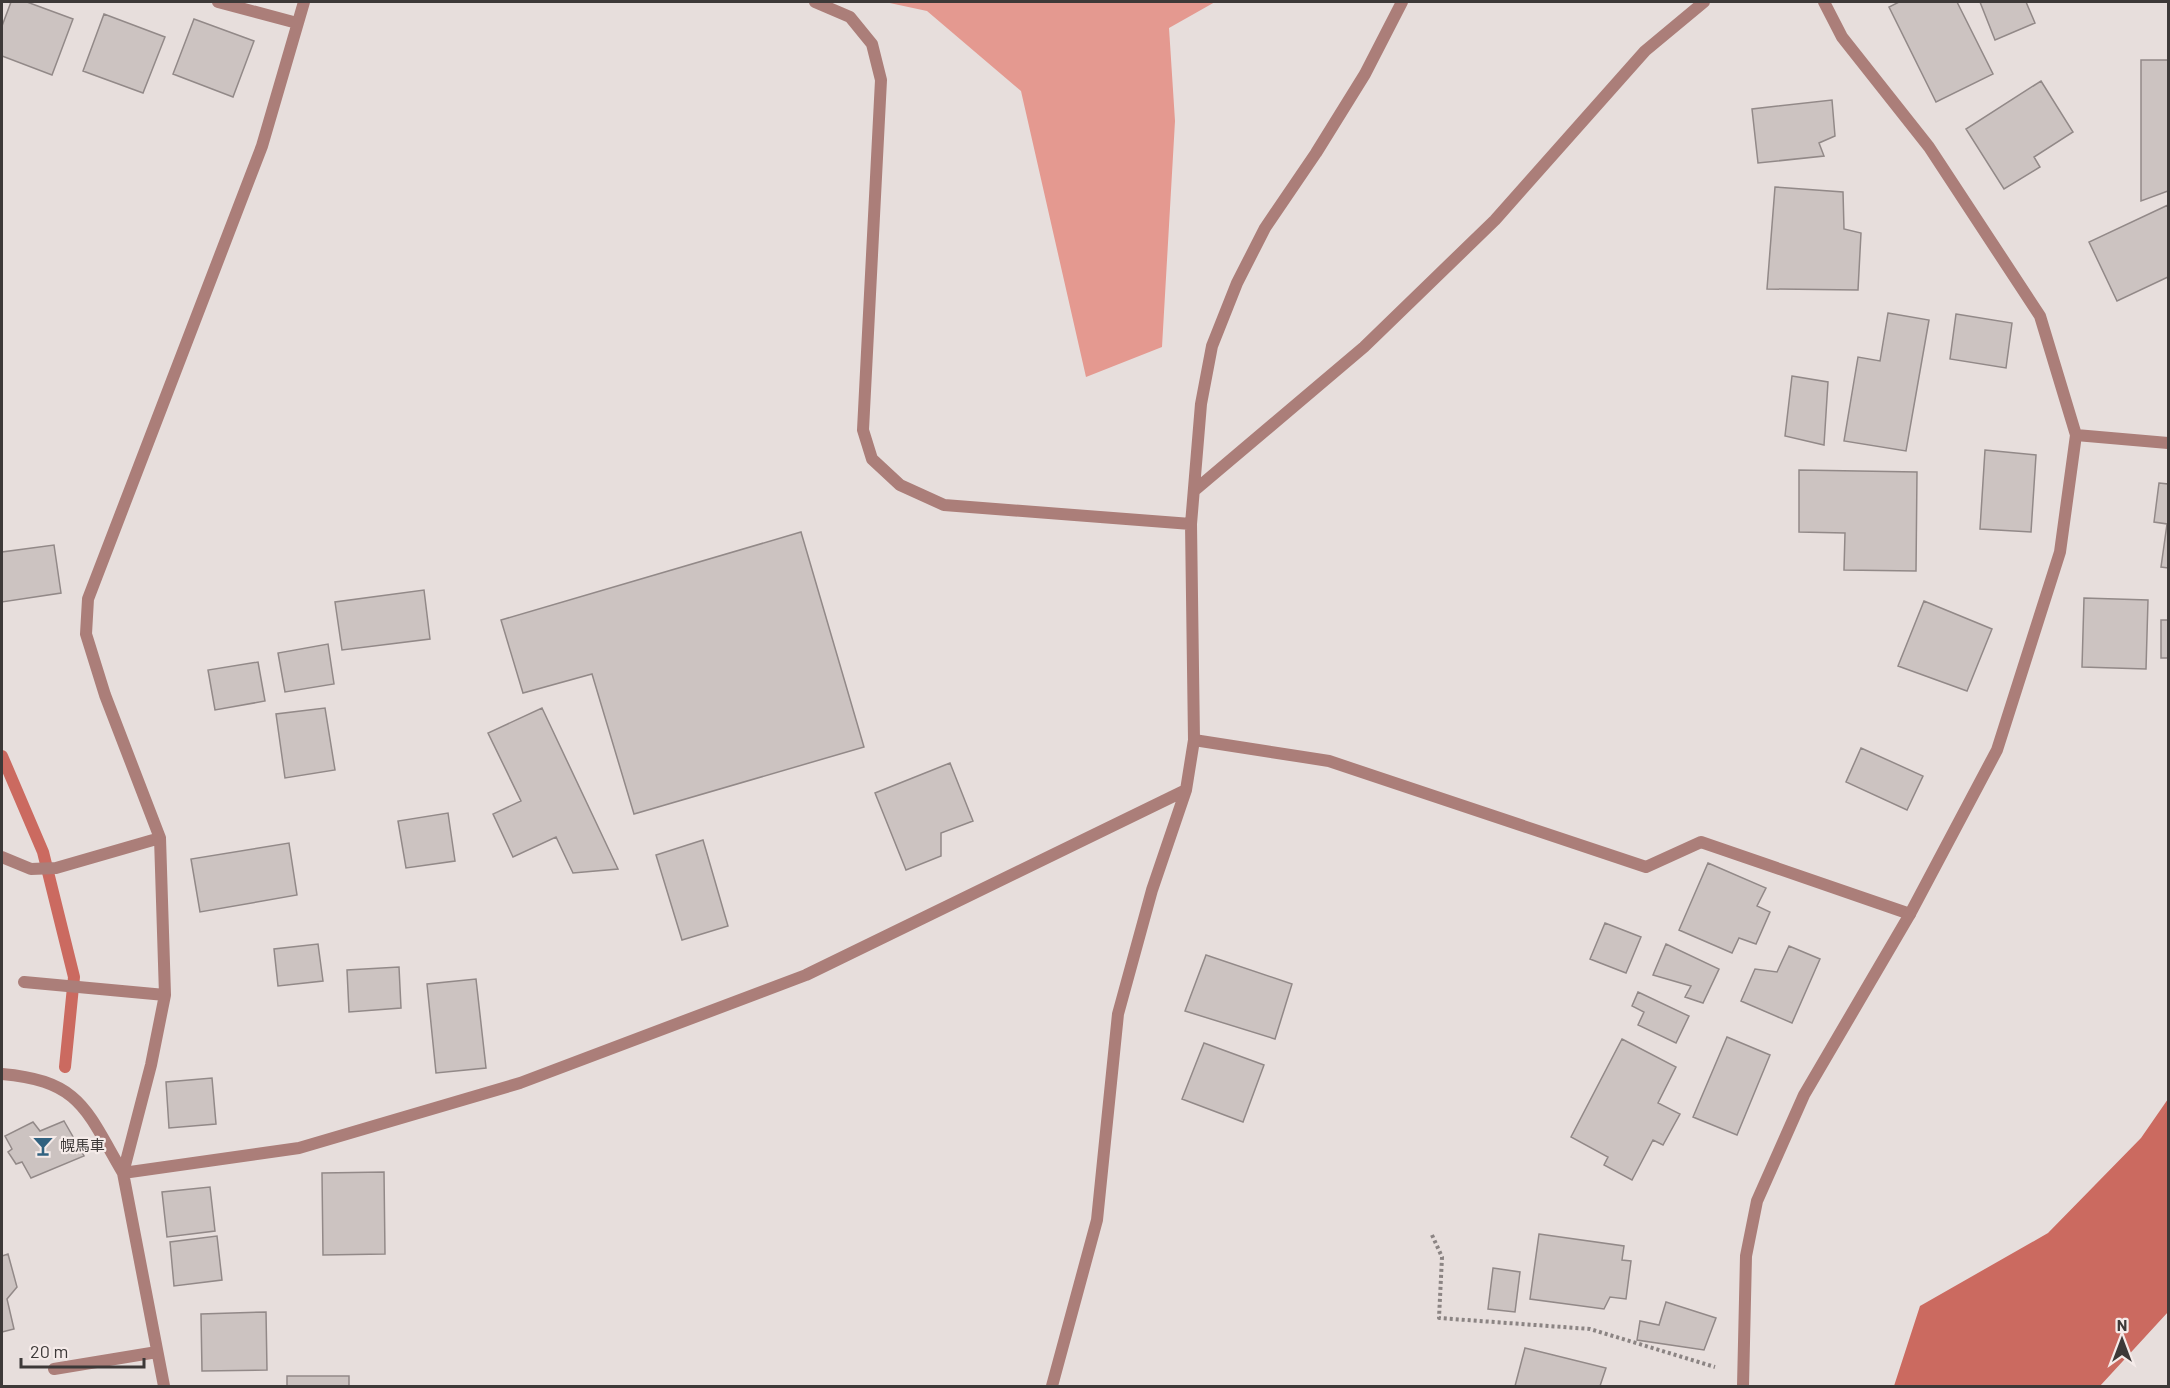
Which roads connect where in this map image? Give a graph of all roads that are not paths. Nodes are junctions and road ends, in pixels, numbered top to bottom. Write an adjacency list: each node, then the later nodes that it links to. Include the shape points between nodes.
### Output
1 (218, 2): 7 (street)
2 (304, 2): 7 (street)
3 (815, 2): 11 (street, via 850,16 872,44 881,80 863,430 872,459 900,484 944,505)
4 (1402, 2): 10 (street, via 1365,74 1265,228 1237,283 1212,346 1201,404)
5 (1704, 2): 10 (street, via 1645,51 1495,220 1364,347)
6 (1824, 2): 8 (street, via 1842,37 1929,147 2040,316)
7 (297, 23): 14 (street, via 262,146 88,599 86,634)
8 (2076, 435): 9 (street); 16 (street, via 2060,552 2014,702 1997,750)
9 (2169, 443)
10 (1195, 490): 11 (street)
11 (1191, 524): 12 (street)
12 (1194, 740): 13 (street); 16 (street, via 1329,761 1646,867 1701,842)
13 (1186, 790): 20 (street, via 806,975 520,1083 298,1148); 25 (street, via 1149,901 1118,1014 1097,1220)
14 (160, 838): 15 (street, via 56,868 31,870); 18 (street)
15 (2, 857)
16 (1910, 914): 23 (street, via 1804,1095 1757,1202 1746,1256)
17 (24, 982): 18 (street)
18 (165, 995): 20 (street)
19 (2, 1074): 20 (street, via 32,1076 60,1086 83,1106)
20 (123, 1173): 21 (street)
21 (157, 1352): 22 (street); 24 (street)
22 (54, 1369)
23 (1743, 1381)
24 (164, 1386)
25 (1052, 1386)

